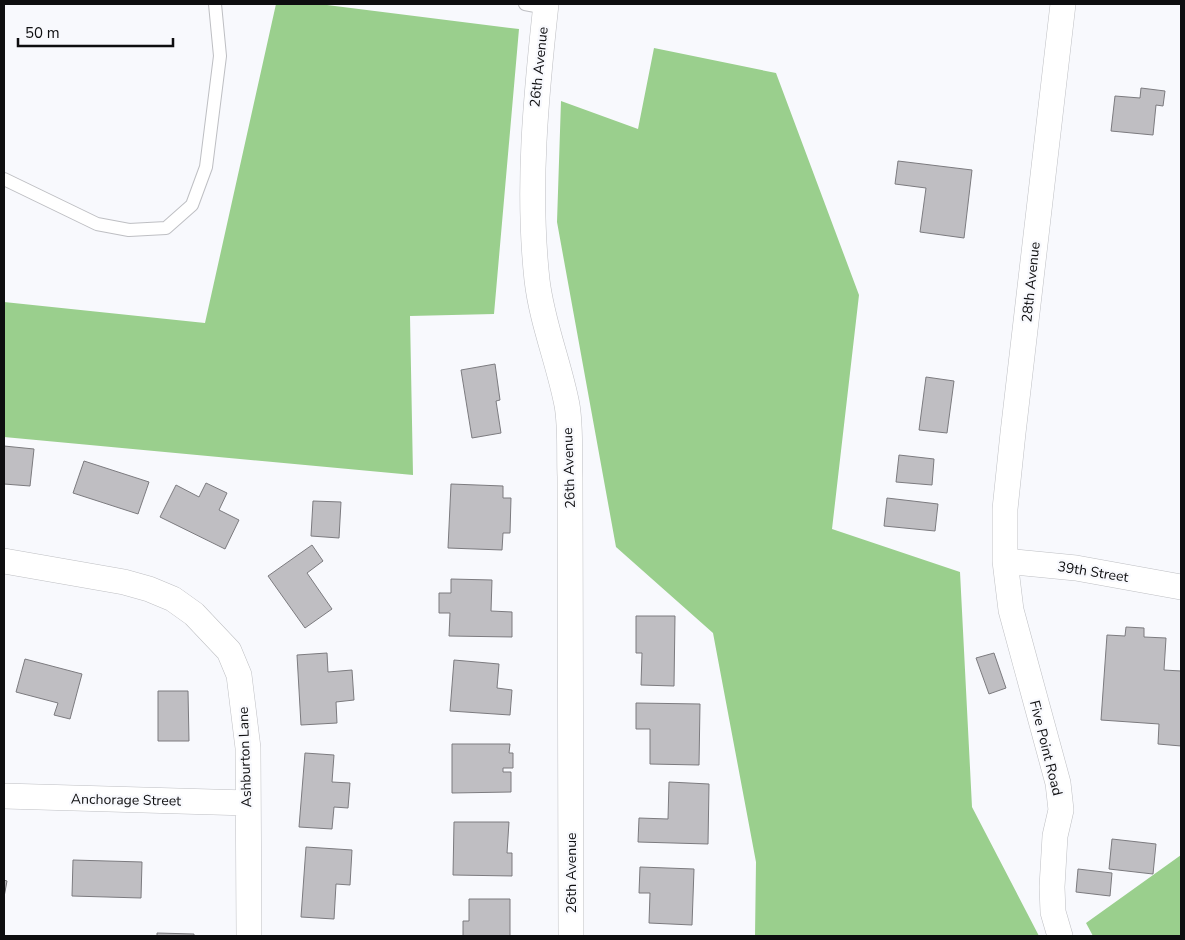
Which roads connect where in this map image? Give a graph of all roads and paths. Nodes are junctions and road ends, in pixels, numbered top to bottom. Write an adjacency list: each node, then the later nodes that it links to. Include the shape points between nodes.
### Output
1 (215, 4): 4 (lane, via 220,56 206,167 192,205 166,228 129,230 97,224)
2 (1063, 4): 6 (street, 28th Avenue, via 1005,509)
3 (539, 5): 11 (street, 26th Avenue, via 532,223 537,282 567,406 570,477)
4 (4, 179)
5 (4, 561): 9 (street, Ashburton Lane, via 124,582 173,599 194,614 229,651 239,674 248,748)
6 (1005, 561): 7 (street, 39th Street, via 1076,568); 12 (street, Five Point Road, via 1011,610 1058,784 1060,810 1052,887 1053,912)
7 (1181, 587)
8 (4, 796): 9 (street, Anchorage Street)
9 (248, 803): 10 (street, Ashburton Lane)
10 (249, 936)
11 (571, 936)
12 (1060, 936)

